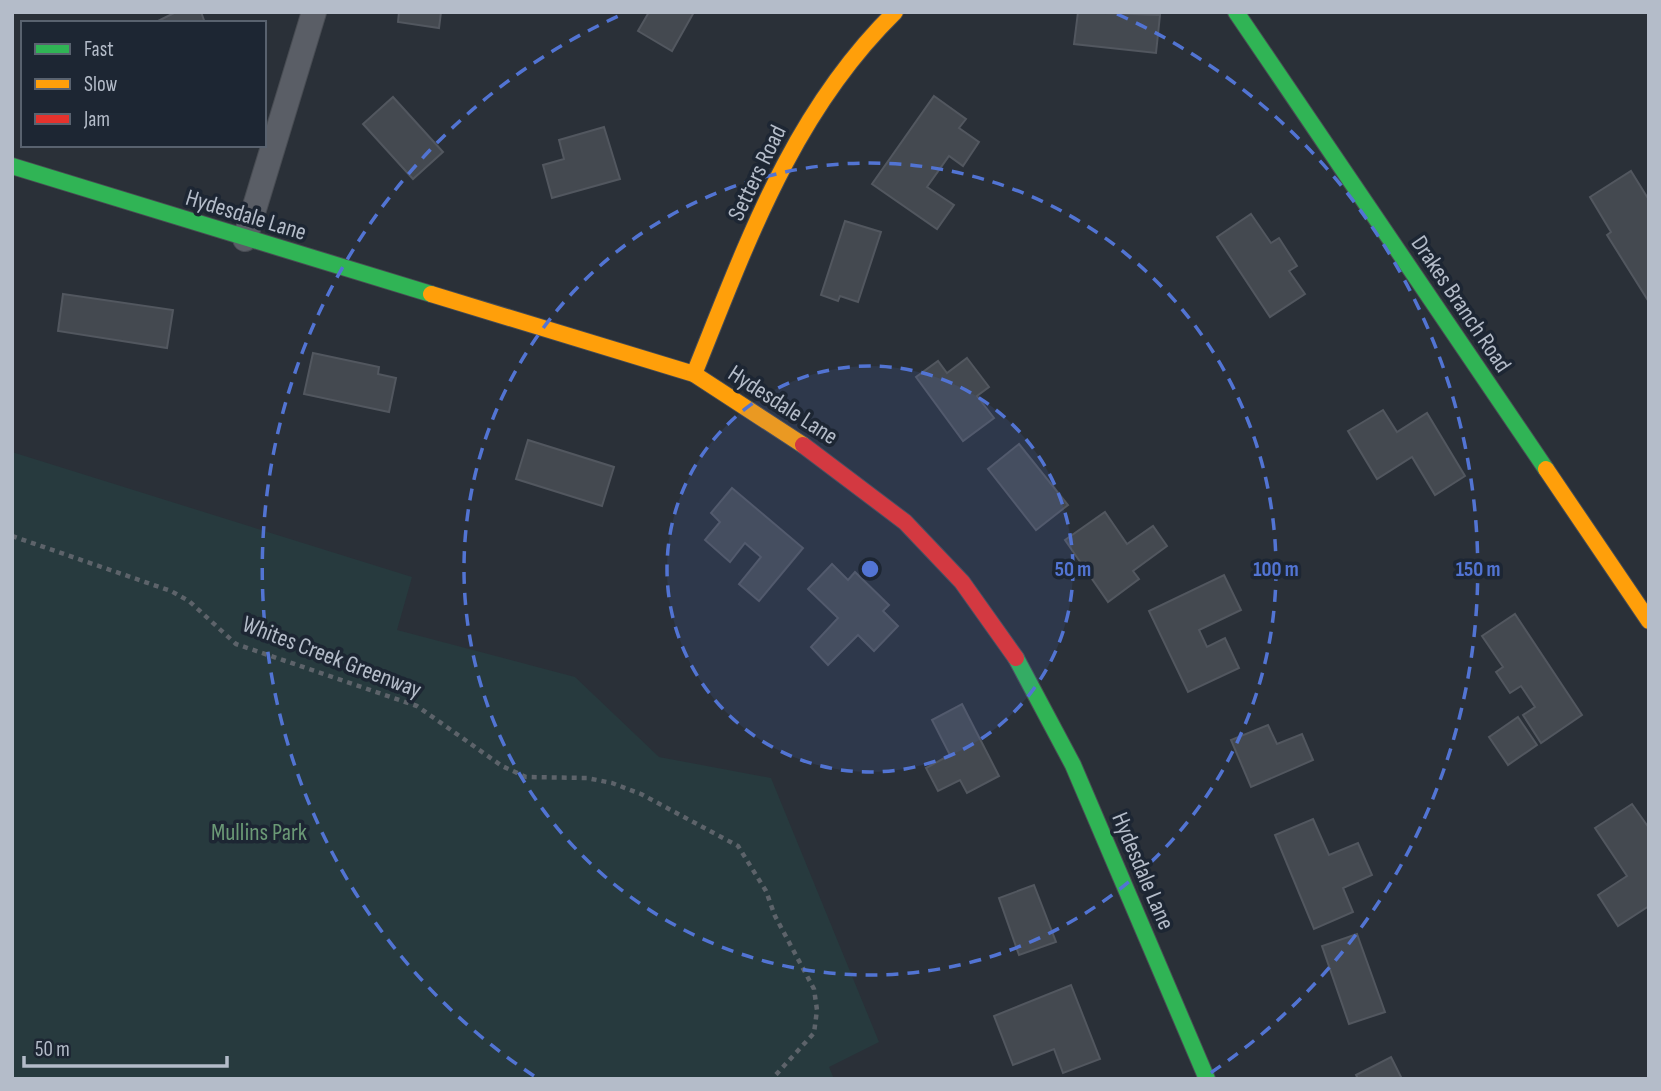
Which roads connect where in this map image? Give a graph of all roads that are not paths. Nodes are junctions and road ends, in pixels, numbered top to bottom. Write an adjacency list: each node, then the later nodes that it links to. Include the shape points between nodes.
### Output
1 (314, 12): 5 (street)
2 (895, 12): 6 (street, Setters Road, via 857,50 798,136)
3 (1236, 12): 7 (street, Drakes Branch Road)
4 (12, 166): 5 (street, Hydesdale Lane)
5 (246, 239): 6 (street, Hydesdale Lane)
6 (694, 374): 8 (street, Hydesdale Lane, via 828,461 905,522 962,582 1025,671 1073,765)
7 (1649, 621)
8 (1207, 1079)

